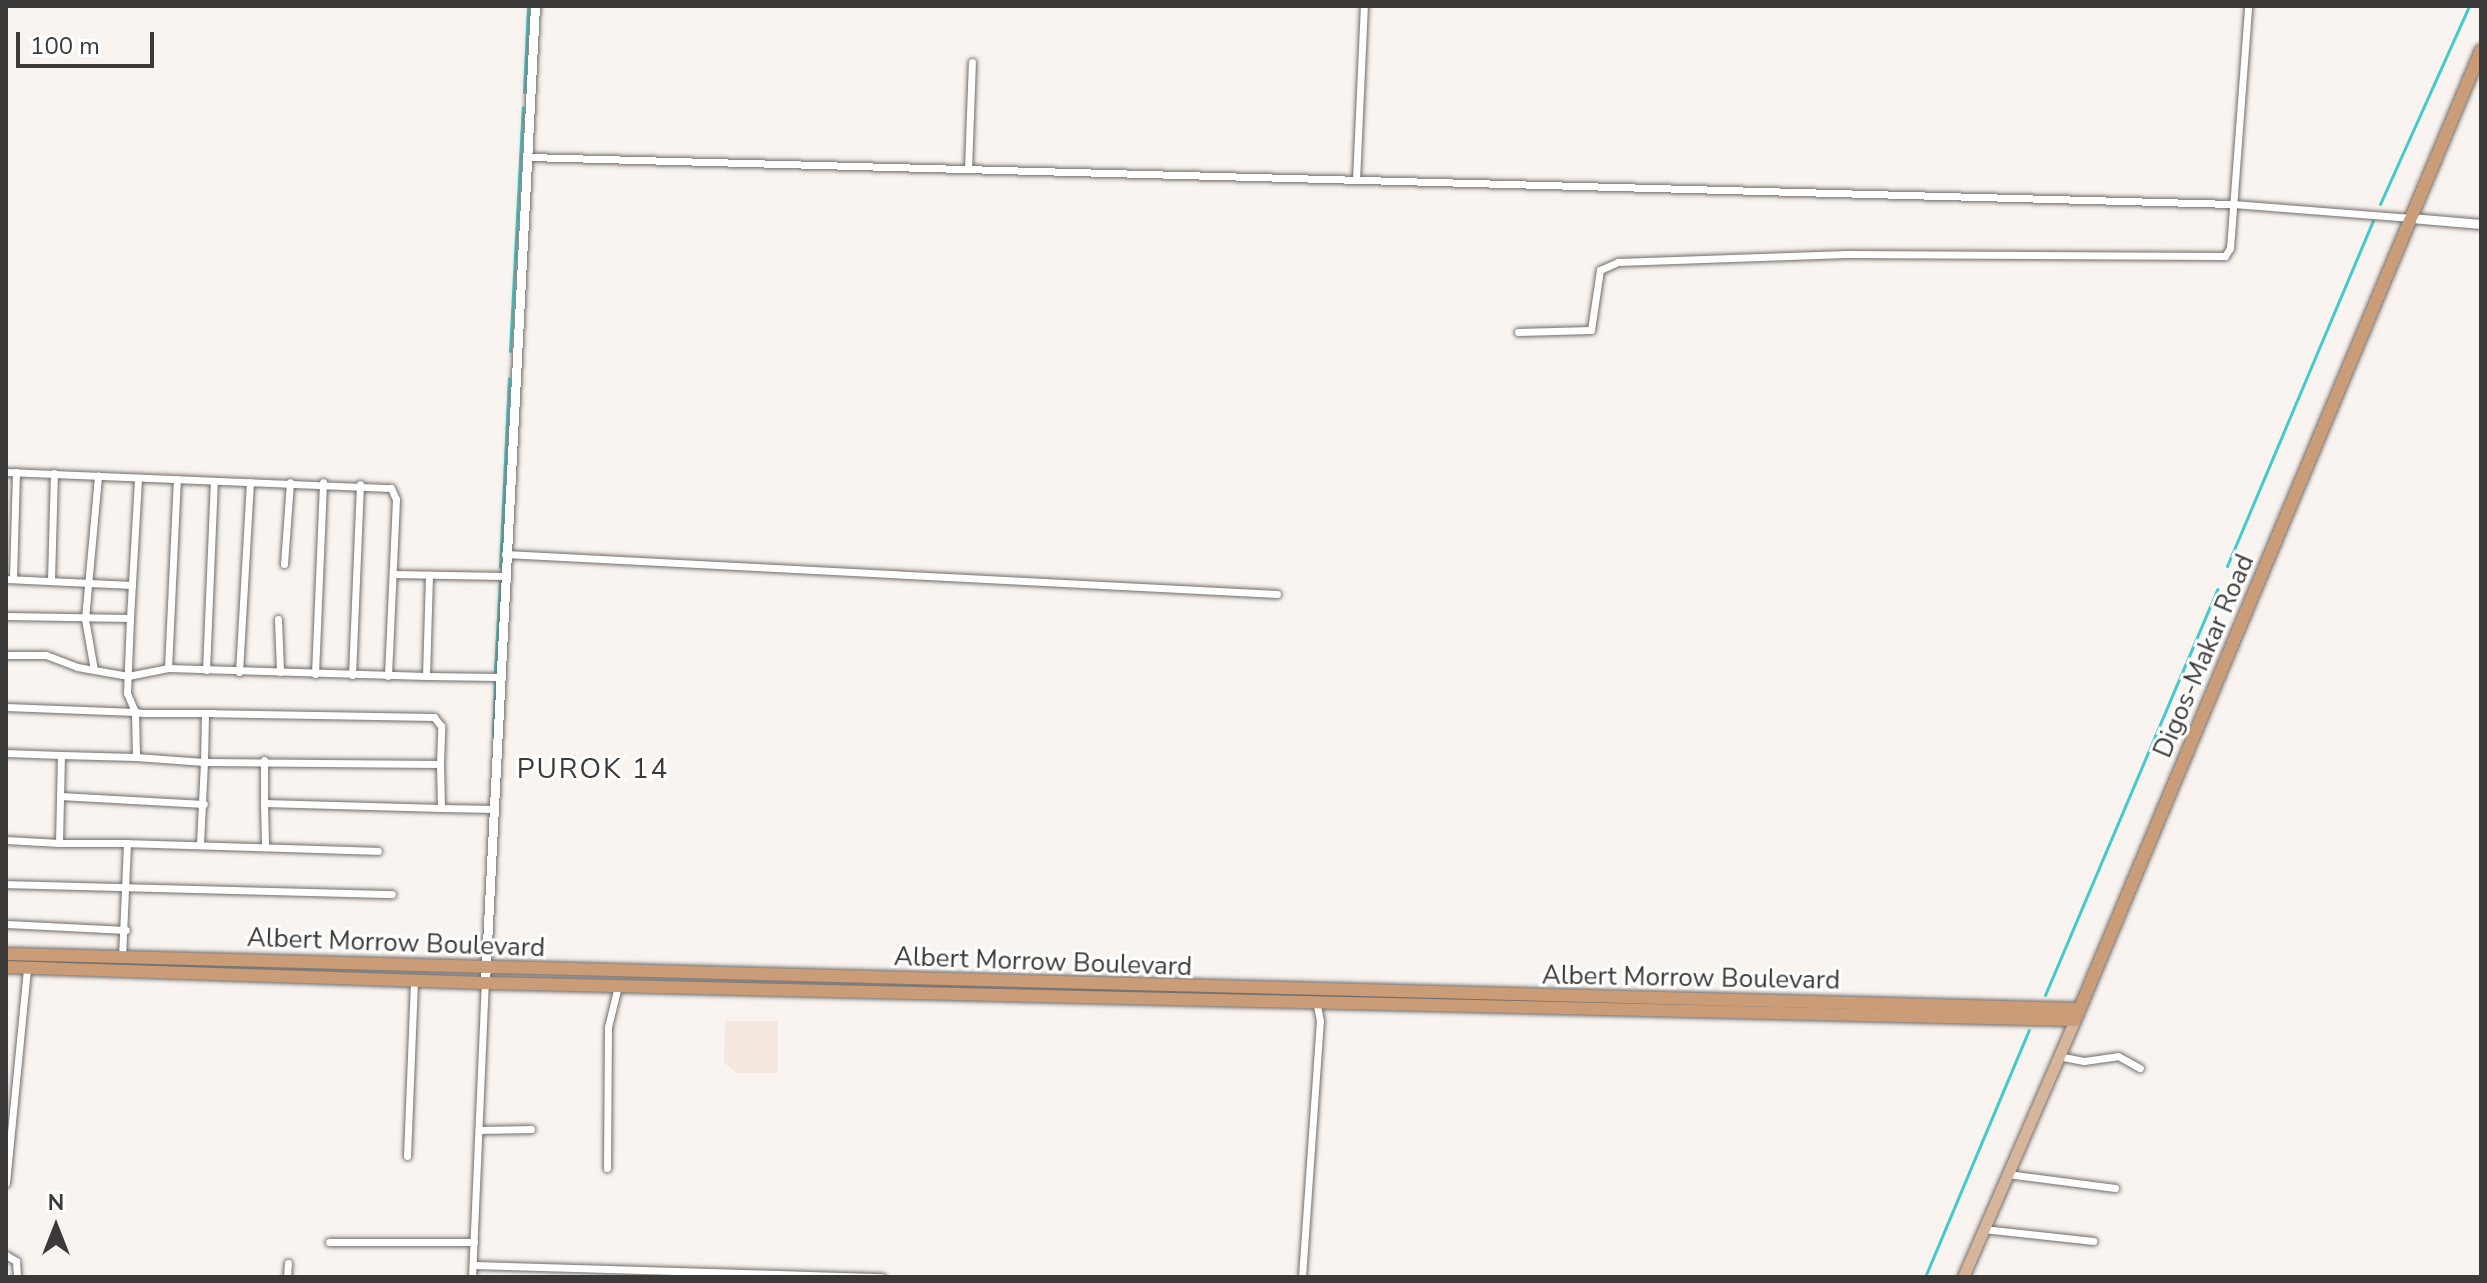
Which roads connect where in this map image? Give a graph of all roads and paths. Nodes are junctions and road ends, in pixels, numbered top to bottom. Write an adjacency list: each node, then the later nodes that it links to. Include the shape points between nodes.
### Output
1 (535, 6): 6 (street)
2 (1364, 6): 8 (street)
3 (2248, 6): 9 (street)
4 (2481, 51): 10 (highway, Digos-Makar Road)
5 (972, 62): 7 (street)
6 (528, 157): 7 (street); 24 (street)
7 (968, 169): 8 (street)
8 (1356, 180): 9 (street)
9 (2233, 204): 10 (street); 12 (street, via 2229,253 2220,258 1846,254 1618,262 1600,270 1591,330)
10 (2411, 218): 11 (street); 84 (highway, Digos-Makar Road)
11 (2481, 224)
12 (1518, 332)
13 (6, 472): 14 (street)
14 (16, 472): 15 (street); 29 (street)
15 (54, 473): 16 (street); 30 (street)
16 (98, 476): 17 (street); 31 (street)
17 (138, 479): 18 (street); 32 (street)
18 (177, 479): 19 (street); 39 (street)
19 (214, 481): 20 (street); 41 (street)
20 (250, 482): 21 (street); 42 (street)
21 (290, 482): 22 (street); 25 (street)
22 (323, 482): 23 (street); 44 (street)
23 (360, 484): 26 (street, via 386,485 394,491); 45 (street)
24 (505, 554): 28 (street); 33 (street)
25 (284, 564)
26 (393, 574): 27 (street); 47 (street)
27 (429, 575): 28 (street); 48 (street)
28 (504, 576): 49 (street)
29 (10, 579): 30 (street)
30 (51, 580): 31 (street)
31 (87, 583): 32 (street); 36 (street)
32 (132, 585): 35 (street)
33 (1277, 594)
34 (6, 616): 36 (street)
35 (130, 618): 36 (street); 46 (street)
36 (85, 619): 40 (street)
37 (278, 619): 43 (street)
38 (6, 655): 40 (street, via 46,655)
39 (168, 668): 41 (street); 46 (street)
40 (94, 670): 46 (street)
41 (206, 670): 42 (street)
42 (239, 672): 43 (street)
43 (280, 672): 44 (street)
44 (315, 674): 45 (street)
45 (352, 675): 47 (street)
46 (128, 676): 51 (street, via 127,700)
47 (388, 676): 48 (street)
48 (426, 676): 49 (street)
49 (498, 677): 63 (street)
50 (6, 707): 51 (street)
51 (135, 712): 52 (street); 55 (street)
52 (205, 713): 57 (street); 58 (street, via 434,717 441,726)
53 (6, 753): 54 (street)
54 (61, 755): 55 (street); 59 (street)
55 (136, 757): 57 (street)
56 (264, 760): 57 (street); 58 (street); 60 (street)
57 (204, 762): 61 (street)
58 (440, 764): 62 (street)
59 (60, 796): 61 (street); 65 (street)
60 (264, 803): 62 (street); 68 (street)
61 (204, 804): 67 (street)
62 (441, 808): 63 (street)
63 (494, 809): 79 (street)
64 (6, 840): 65 (street)
65 (59, 843): 66 (street)
66 (127, 843): 67 (street); 71 (street)
67 (200, 844): 68 (street)
68 (265, 844): 69 (street)
69 (378, 851)
70 (6, 884): 71 (street)
71 (128, 886): 72 (street); 74 (street)
72 (392, 894)
73 (7, 924): 74 (street)
74 (126, 930): 76 (street)
75 (6, 954): 76 (highway, Albert Morrow Boulevard)
76 (122, 958): 79 (highway, Albert Morrow Boulevard)
77 (6, 967): 78 (highway, Albert Morrow Boulevard)
78 (27, 967): 80 (highway, Albert Morrow Boulevard); 87 (street)
79 (486, 968): 81 (street); 83 (highway, Albert Morrow Boulevard)
80 (414, 980): 81 (highway, Albert Morrow Boulevard); 90 (street)
81 (485, 983): 82 (highway, Albert Morrow Boulevard); 89 (street)
82 (618, 986): 83 (highway, Albert Morrow Boulevard); 91 (street, via 608,1027)
83 (1315, 998): 84 (highway, Albert Morrow Boulevard); 107 (street)
84 (2077, 1014): 85 (main road, Digos-Makar Road)
85 (2058, 1056): 86 (street, via 2084,1061 2118,1056); 92 (main road, Digos-Makar Road)
86 (2140, 1068)
87 (10, 1080): 93 (street)
88 (531, 1129): 89 (street)
89 (481, 1130): 98 (street)
90 (407, 1156)
91 (607, 1168)
92 (2007, 1174): 94 (street); 95 (main road, Digos-Makar Road)
93 (6, 1183)
94 (2115, 1188)
95 (1983, 1229): 96 (street); 108 (main road, Digos-Makar Road)
96 (2093, 1241)
97 (329, 1242): 98 (street)
98 (474, 1242): 101 (street)
99 (6, 1255): 103 (street, via 16,1261)
100 (288, 1263): 104 (street)
101 (473, 1265): 102 (street); 105 (street)
102 (665, 1273): 106 (street)
103 (17, 1277)
104 (287, 1277)
105 (472, 1277)
106 (882, 1277)
107 (1302, 1277)
108 (1963, 1277)

